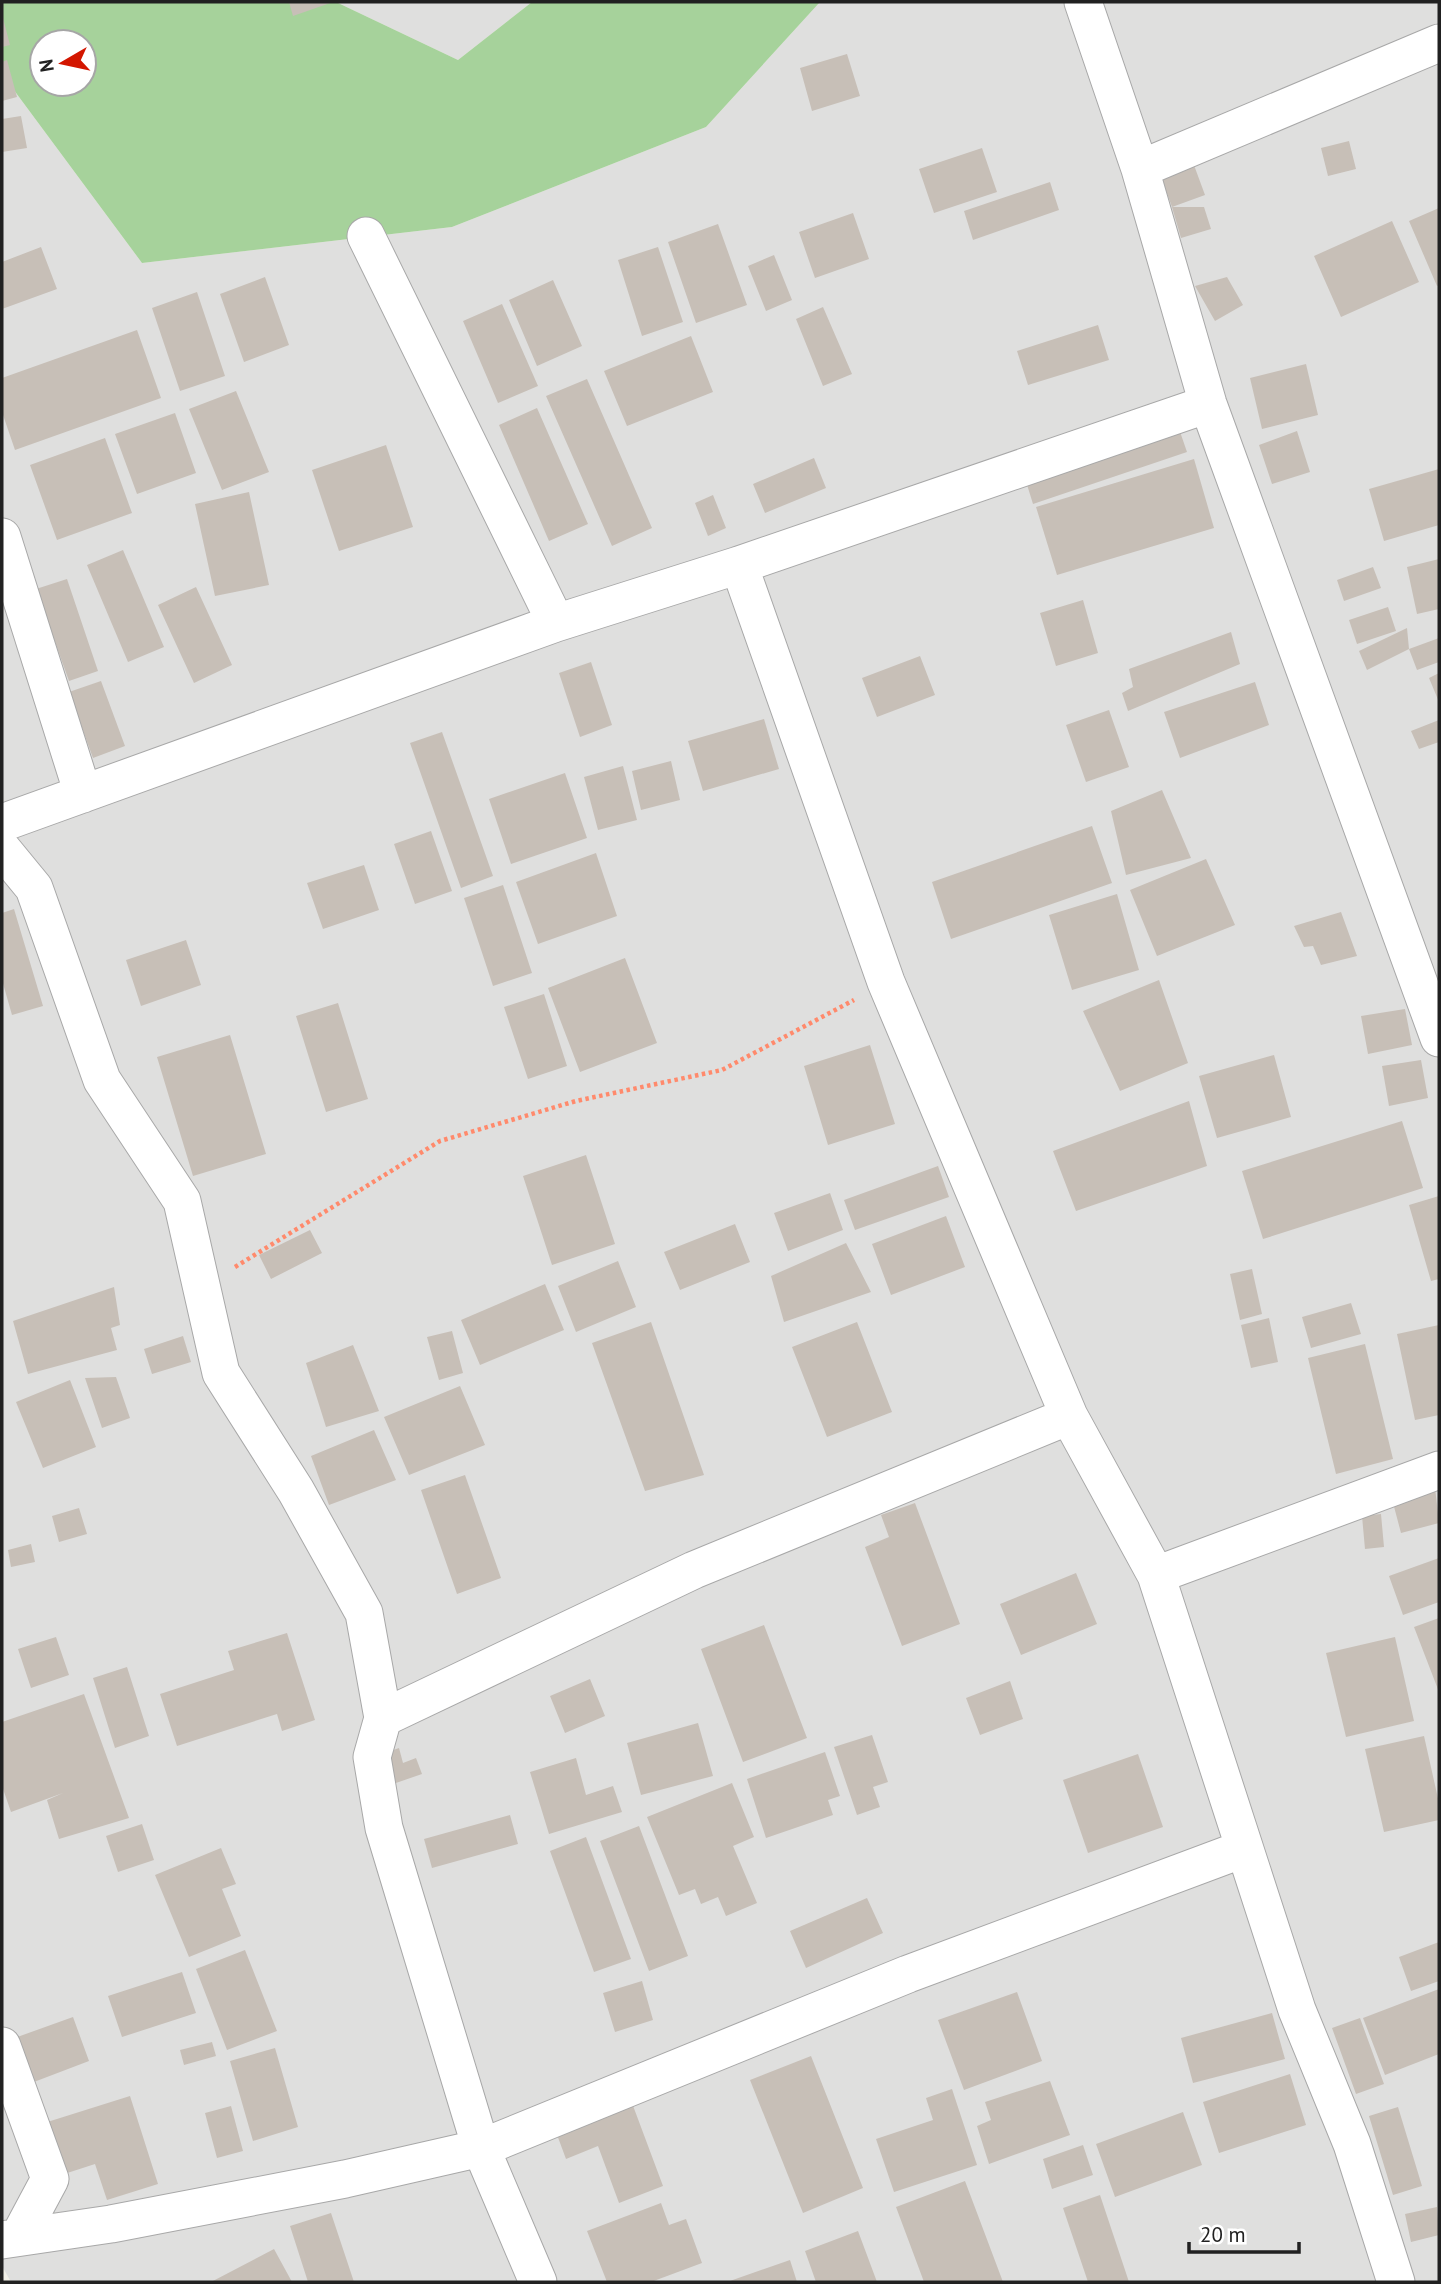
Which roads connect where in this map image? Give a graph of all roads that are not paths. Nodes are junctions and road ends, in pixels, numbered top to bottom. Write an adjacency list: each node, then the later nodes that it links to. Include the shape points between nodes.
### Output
1 (1083, 2): 3 (street)
2 (1439, 43): 3 (street)
3 (1140, 169): 5 (street)
4 (366, 236): 8 (street)
5 (1208, 404): 7 (street); 12 (street)
6 (2, 537): 9 (street)
7 (739, 565): 8 (street); 13 (street, via 887,982)
8 (556, 623): 9 (street)
9 (83, 794): 10 (street)
10 (2, 823)
11 (2, 849): 16 (street, via 34,888 102,1080 182,1201 221,1373 296,1491 364,1613)
12 (1439, 1038)
13 (1069, 1416): 15 (street); 16 (street, via 694,1570)
14 (1439, 1470): 15 (street)
15 (1156, 1575): 17 (street)
16 (383, 1718): 19 (street, via 372,1757 384,1829)
17 (1243, 1849): 19 (street, via 908,1974); 21 (street, via 1297,2010 1352,2144)
18 (2, 2046): 20 (street, via 50,2179)
19 (481, 2148): 20 (street, via 306,2187); 22 (street)
20 (10, 2239)
21 (1388, 2280)
22 (538, 2282)

